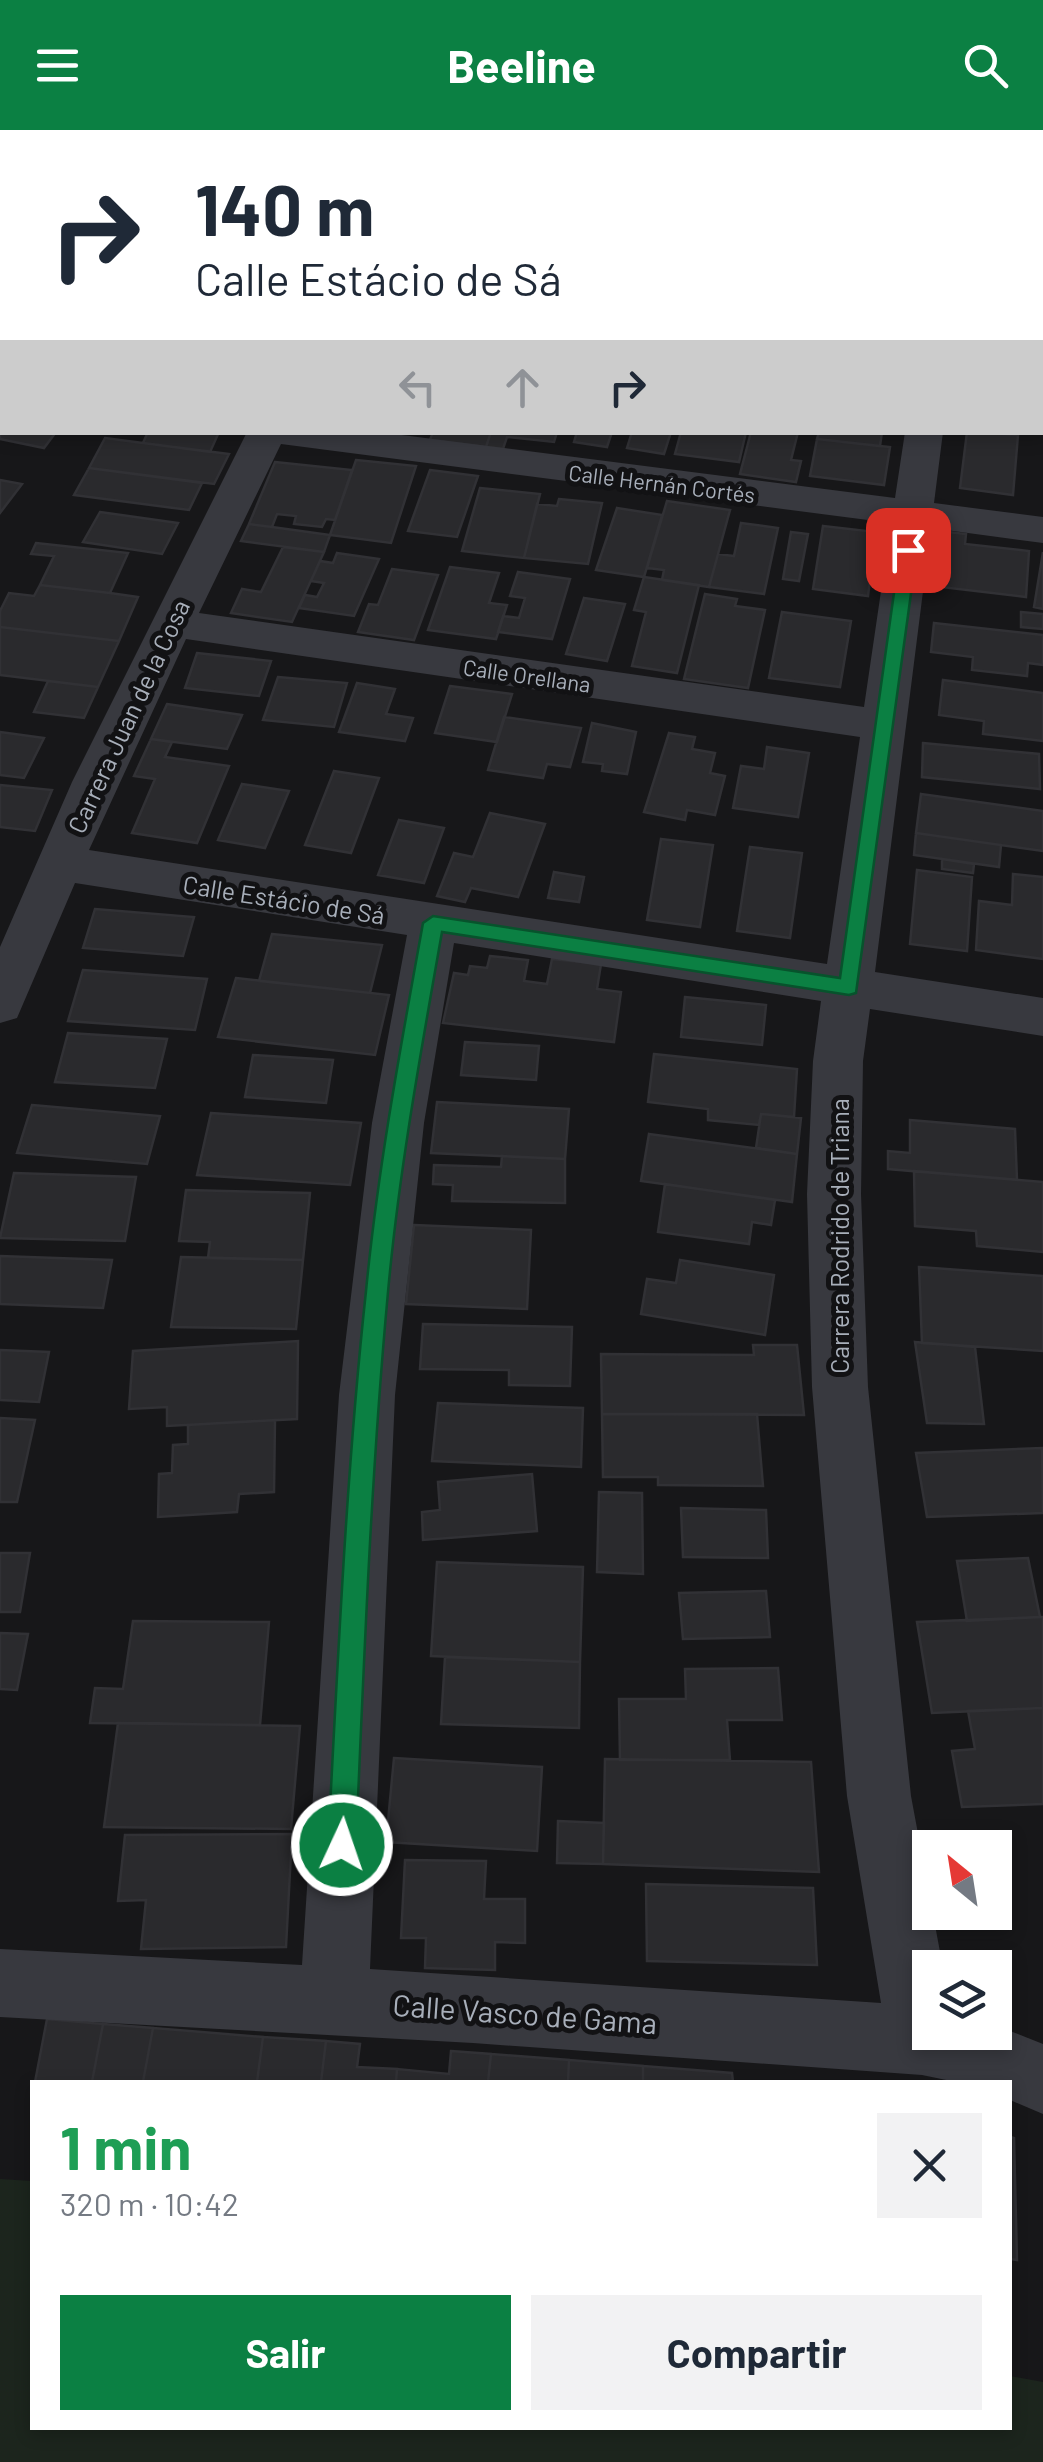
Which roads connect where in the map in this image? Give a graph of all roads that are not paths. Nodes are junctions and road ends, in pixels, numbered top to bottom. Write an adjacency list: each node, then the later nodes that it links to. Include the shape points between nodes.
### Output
1 (265, 435): 6 (street, Carrera Juan de la Cosa)
2 (305, 435): 4 (street, Calle Hernán Cortés)
3 (924, 435): 4 (street, Carrera Rodrido de Triana)
4 (913, 514): 5 (street, Calle Hernán Cortés); 7 (street, Carrera Rodrido de Triana)
5 (1043, 530)
6 (170, 624): 7 (street, Calle Orellana); 8 (street, Carrera Juan de la Cosa)
7 (884, 726): 10 (street, Carrera Rodrido de Triana)
8 (59, 863): 9 (street, Calle Estácio de Sá); 11 (street, Carrera Juan de la Cosa)
9 (433, 923): 10 (street, Calle Estácio de Sá); 15 (street, via 398,1123 369,1377)
10 (849, 987): 12 (street, Calle Estácio de Sá); 14 (street, Carrera Rodrido de Triana, via 838,1062 834,1194 840,1387 879,1796)
11 (0, 1004)
12 (1043, 1017)
13 (0, 1983): 15 (street, Calle Vasco de Gama)
14 (912, 1983)
15 (334, 2002): 16 (street, Calle Vasco de Gama)
16 (912, 2039)
17 (965, 2050): 18 (street, Calle Vasco de Gama)
18 (1043, 2078)

